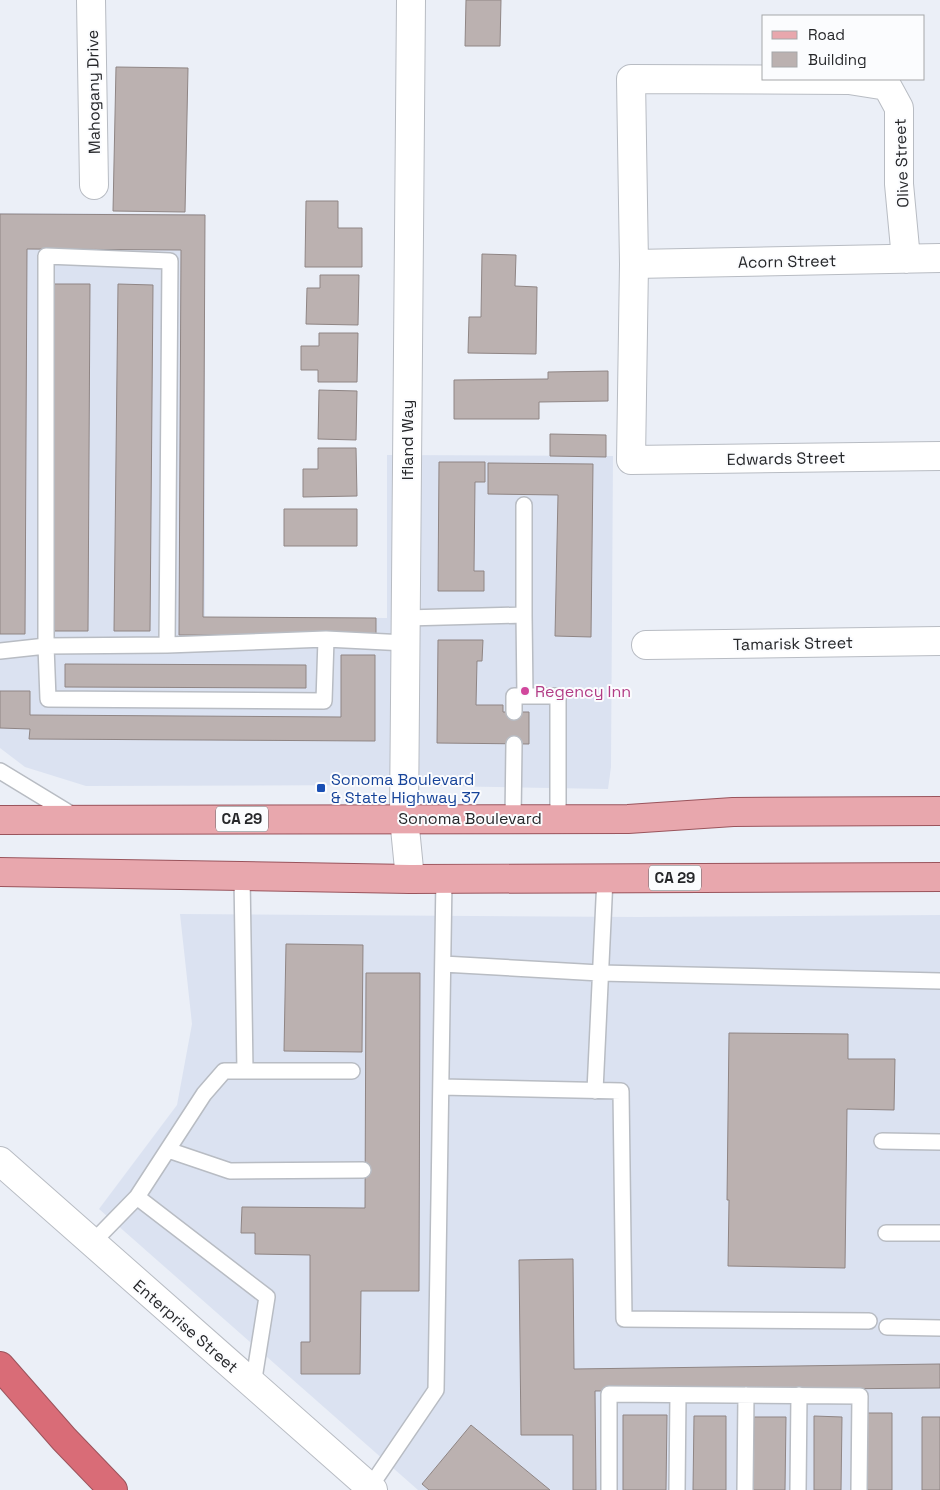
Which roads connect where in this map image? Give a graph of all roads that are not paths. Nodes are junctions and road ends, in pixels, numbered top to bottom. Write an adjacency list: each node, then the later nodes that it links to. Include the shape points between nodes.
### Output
1 (91, 0): 5 (street, Mahogany Drive)
2 (411, 0): 12 (street, Ifland Way)
3 (762, 80): 8 (street, Olive Street, via 631,79)
4 (849, 80): 7 (street, Olive Street, via 887,86 899,108 899,184)
5 (94, 185)
6 (940, 258): 7 (street, Acorn Street)
7 (906, 259): 8 (street, Acorn Street)
8 (634, 264): 9 (street, Edwards Street, via 631,460)
9 (940, 456)
10 (524, 504): 11 (lane)
11 (524, 615): 12 (lane); 19 (lane)
12 (406, 630): 13 (lane); 24 (street, Ifland Way)
13 (326, 640): 15 (lane); 17 (lane, via 324,701 48,699)
14 (940, 641): 16 (street, Tamarisk Street)
15 (167, 645): 17 (lane); 17 (lane, via 170,261 46,256)
16 (646, 645)
17 (46, 646): 18 (lane)
18 (0, 651)
19 (525, 696): 20 (lane, via 514,696); 27 (lane, via 558,696)
20 (514, 712)
21 (514, 744): 26 (lane)
22 (0, 771): 25 (lane)
23 (940, 811): 27 (main road, Sonoma Boulevard / CA 29, via 733,812 628,819)
24 (404, 818): 25 (main road, Sonoma Boulevard / CA 29); 26 (main road, Sonoma Boulevard / CA 29); 33 (street, Ifland Way)
25 (79, 819): 28 (main road, Sonoma Boulevard / CA 29)
26 (513, 819): 27 (main road, Sonoma Boulevard / CA 29)
27 (558, 819)
28 (0, 820)
29 (0, 872): 30 (main road, CA 29)
30 (242, 876): 33 (main road, CA 29); 38 (lane)
31 (940, 877): 32 (main road, CA 29)
32 (605, 878): 34 (main road, CA 29); 36 (lane)
33 (410, 879): 34 (main road, CA 29)
34 (444, 879): 35 (lane)
35 (443, 964): 36 (lane); 40 (lane)
36 (600, 973): 37 (lane); 41 (lane)
37 (940, 981)
38 (245, 1071): 39 (lane); 44 (lane, via 224,1071 204,1094)
39 (352, 1071)
40 (441, 1087): 41 (lane); 59 (lane, via 436,1390)
41 (594, 1091): 51 (lane, via 621,1091 624,1319)
42 (882, 1141): 43 (lane)
43 (940, 1142)
44 (168, 1150): 46 (lane, via 230,1171); 47 (lane)
45 (0, 1161): 50 (street, Enterprise Street)
46 (363, 1170)
47 (137, 1197): 50 (lane); 55 (lane, via 267,1297)
48 (886, 1233): 49 (lane)
49 (940, 1233)
50 (92, 1243): 55 (street, Enterprise Street)
51 (869, 1321)
52 (888, 1327): 53 (lane)
53 (940, 1328)
54 (0, 1366): 60 (highway)
55 (253, 1385): 59 (street, Enterprise Street)
56 (678, 1394): 57 (lane); 61 (lane, via 609,1394); 62 (lane)
57 (746, 1395): 58 (lane); 63 (lane)
58 (799, 1395): 64 (lane); 65 (lane, via 860,1396)
59 (372, 1489)
60 (113, 1490)
61 (609, 1490)
62 (677, 1490)
63 (745, 1490)
64 (798, 1490)
65 (859, 1490)

